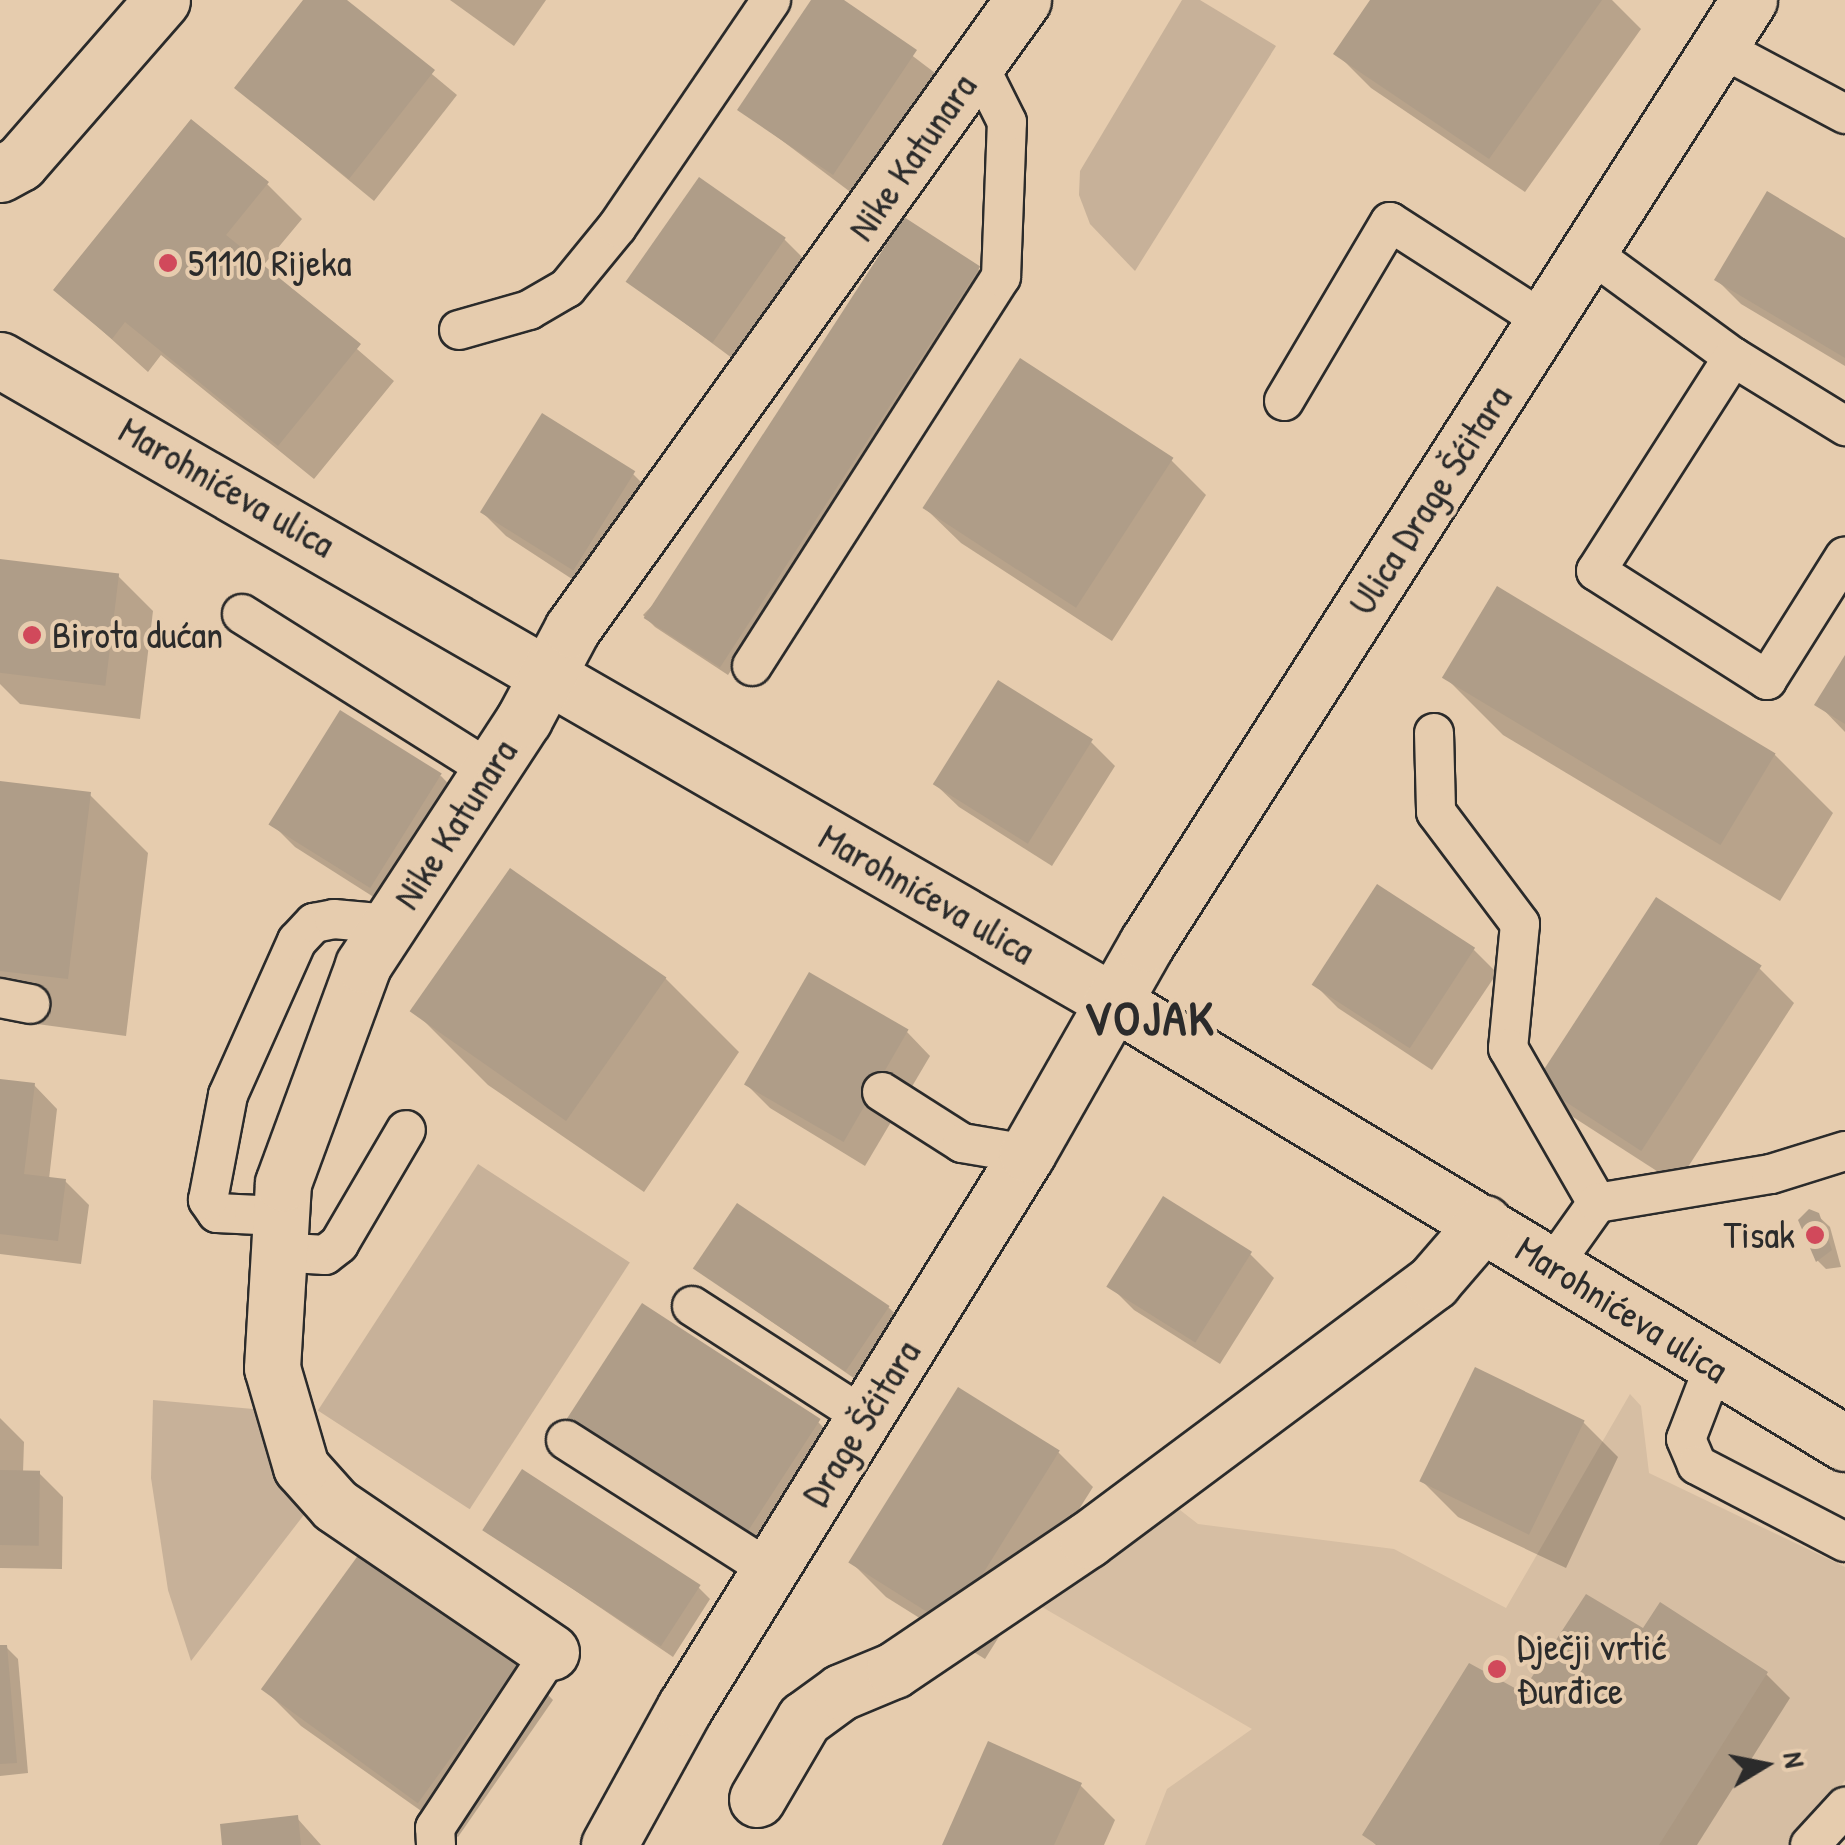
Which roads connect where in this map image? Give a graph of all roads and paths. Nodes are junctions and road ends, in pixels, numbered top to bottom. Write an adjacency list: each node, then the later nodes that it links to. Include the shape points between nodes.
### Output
1 (162, 0): 8 (street, via 20,164)
2 (771, 0): 11 (lane, via 617,227 567,288 529,310)
3 (1024, 0): 6 (street, Nike Katunara)
4 (1749, 0): 5 (street, Ulica Drage Šćitara)
5 (1720, 46): 7 (lane); 9 (street, Ulica Drage Šćitara)
6 (978, 64): 18 (lane, via 1007,122 1001,277); 19 (street, Nike Katunara, via 572,629)
7 (1845, 114)
8 (0, 174)
9 (1588, 251): 10 (street, Ulica Drage Šćitara); 12 (lane)
10 (1544, 321): 14 (lane, via 1390,222); 23 (street, Ulica Drage Šćitara)
11 (459, 330)
12 (1733, 358): 15 (lane); 16 (lane, via 1596,571 1767,680)
13 (0, 360): 19 (street, Marohnićeva ulica)
14 (1284, 400)
15 (1845, 426)
16 (1845, 556)
17 (242, 614): 21 (lane)
18 (752, 666)
19 (548, 674): 21 (street, Nike Katunara); 23 (street, Marohnićeva ulica)
20 (1434, 733): 28 (lane, via 1436,812 1520,924 1508,1048)
21 (490, 770): 22 (street, Nike Katunara)
22 (389, 924): 30 (street, Nike Katunara, via 363,965 283,1183); 30 (lane, via 334,919 314,923 296,941 228,1095 208,1200 217,1213)
23 (1112, 1001): 27 (street, Drage Šćitara); 29 (street, Marohnićeva ulica)
24 (882, 1092): 27 (lane, via 962,1143)
25 (406, 1130): 30 (lane, via 339,1244 325,1255)
26 (1845, 1152): 28 (lane, via 1771,1174)
27 (1028, 1154): 34 (street, Drage Šćitara)
28 (1596, 1203): 31 (lane)
29 (1484, 1224): 31 (street, Marohnićeva ulica); 40 (street, via 1433,1282 1087,1540 894,1670 841,1692 804,1719)
30 (277, 1234): 39 (street, Nike Katunara, via 272,1368 301,1467 335,1505)
31 (1553, 1265): 33 (street, Marohnićeva ulica)
32 (692, 1306): 34 (lane)
33 (1714, 1366): 36 (street, Marohnićeva ulica); 37 (lane, via 1686,1438 1697,1465)
34 (864, 1417): 38 (street, Drage Šćitara)
35 (566, 1440): 38 (lane)
36 (1845, 1443)
37 (1845, 1542)
38 (770, 1570): 43 (street, Drage Šćitara)
39 (552, 1652): 42 (lane, via 435,1828)
40 (757, 1799)
41 (1845, 1807): 44 (lane)
42 (436, 1845)
43 (610, 1845)
44 (1810, 1845)

